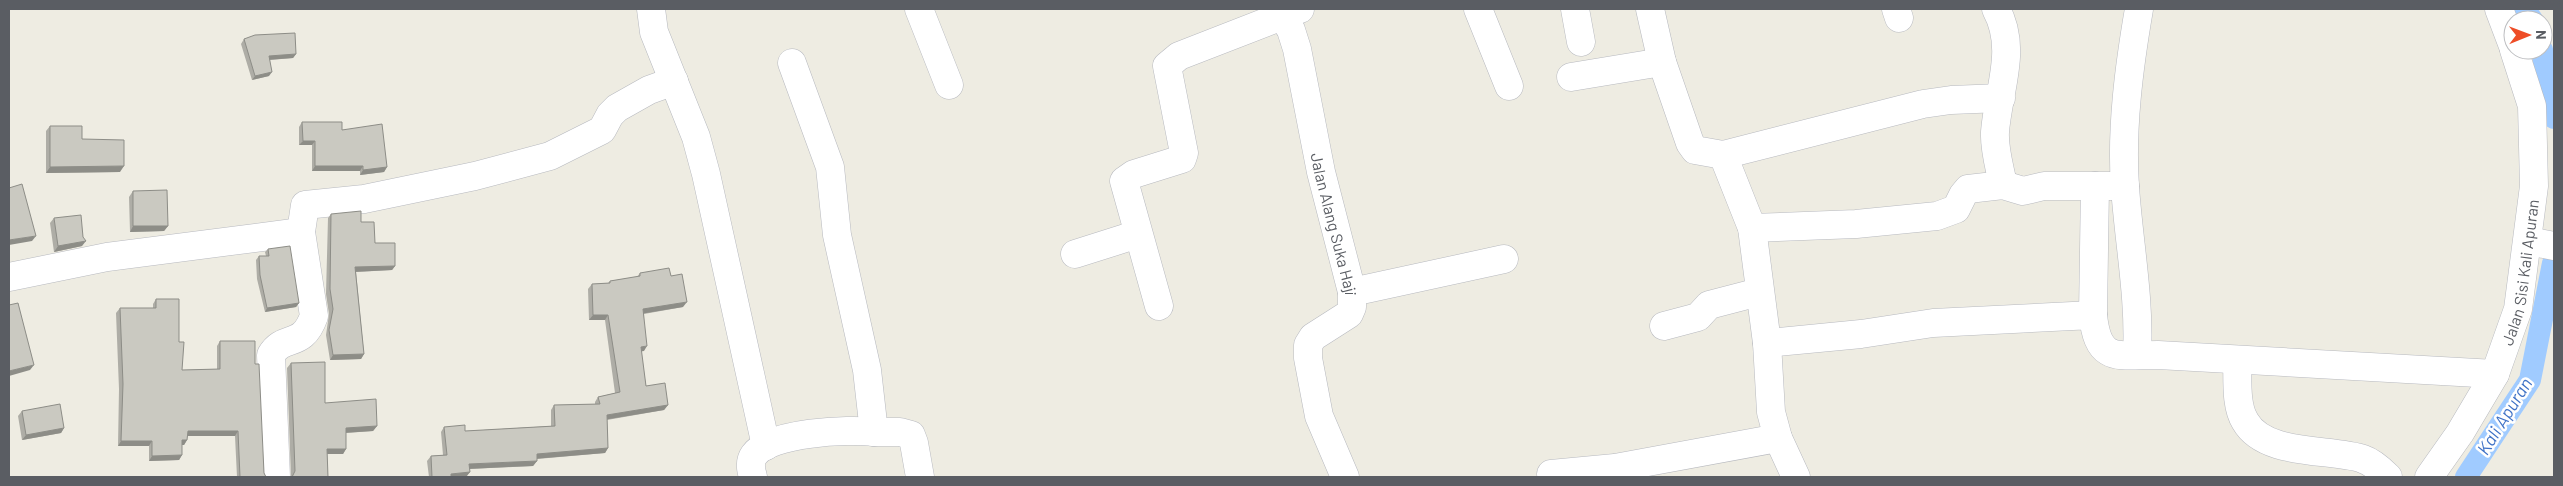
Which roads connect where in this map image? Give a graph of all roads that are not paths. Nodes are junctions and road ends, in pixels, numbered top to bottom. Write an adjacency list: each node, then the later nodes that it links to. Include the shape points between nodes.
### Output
1 (651, 9): 14 (street, via 654,32)
2 (919, 9): 15 (street)
3 (1478, 9): 16 (street)
4 (1574, 9): 9 (street)
5 (1650, 9): 11 (street)
6 (1996, 9): 17 (street, via 2004,30 2006,69)
7 (2139, 9): 21 (street, via 2126,122)
8 (1287, 11): 24 (street, via 1168,63 1184,153 1179,161 1134,174 1124,181); 30 (street, Jalan Alang Suka Haji, via 1321,172)
9 (1581, 42)
10 (2517, 60): 25 (street, Jalan Sisi Kali Apuran, via 2532,106 2534,186)
11 (1662, 62): 13 (street); 18 (street, via 1690,143 1695,150)
12 (792, 63): 39 (street, via 830,167 837,235 867,370)
13 (1571, 77)
14 (674, 81): 23 (street, via 649,90 617,108 602,130 550,156 475,176 364,198 304,204); 41 (street, via 696,137 706,174)
15 (948, 85)
16 (1509, 86)
17 (2001, 98): 18 (street, via 1923,104); 19 (street, via 1995,135)
18 (1723, 155): 22 (street)
19 (2003, 185): 20 (street, via 2023,191 2044,186); 22 (street, via 1968,189 1956,209 1936,216 1856,224)
20 (2095, 186): 21 (street); 33 (street)
21 (2125, 186): 36 (street, via 2137,300)
22 (1752, 228): 31 (street)
23 (301, 232): 29 (street, via 107,257); 43 (street, via 314,316 310,329 301,337 276,346 271,355)
24 (1138, 234): 27 (street); 32 (street)
25 (2528, 241): 26 (street); 38 (street, Jalan Sisi Kali Apuran, via 2518,309)
26 (2554, 246)
27 (1074, 254)
28 (1504, 259): 30 (street)
29 (9, 277)
30 (1352, 292): 46 (street, Jalan Alang Suka Haji, via 1349,314 1313,337 1308,345 1319,416)
31 (1760, 292): 34 (street, via 1709,305 1698,317); 35 (street)
32 (1158, 306)
33 (2093, 315): 35 (street, via 1933,323); 36 (street, via 2102,348 2114,355)
34 (1664, 326)
35 (1767, 343): 40 (street, via 1771,412)
36 (2137, 355): 37 (street)
37 (2237, 360): 38 (street); 48 (street, via 2242,414 2245,423 2256,434 2300,450 2366,459)
38 (2495, 374): 49 (street, Jalan Sisi Kali Apuran)
39 (874, 432): 41 (street, via 790,437); 45 (street, via 911,435)
40 (1778, 438): 42 (street, via 1615,468); 47 (street)
41 (766, 446): 44 (street, via 752,458)
42 (1550, 474)
43 (276, 477)
44 (753, 477)
45 (920, 477)
46 (1345, 477)
47 (1796, 477)
48 (2388, 477)
49 (2429, 477)

